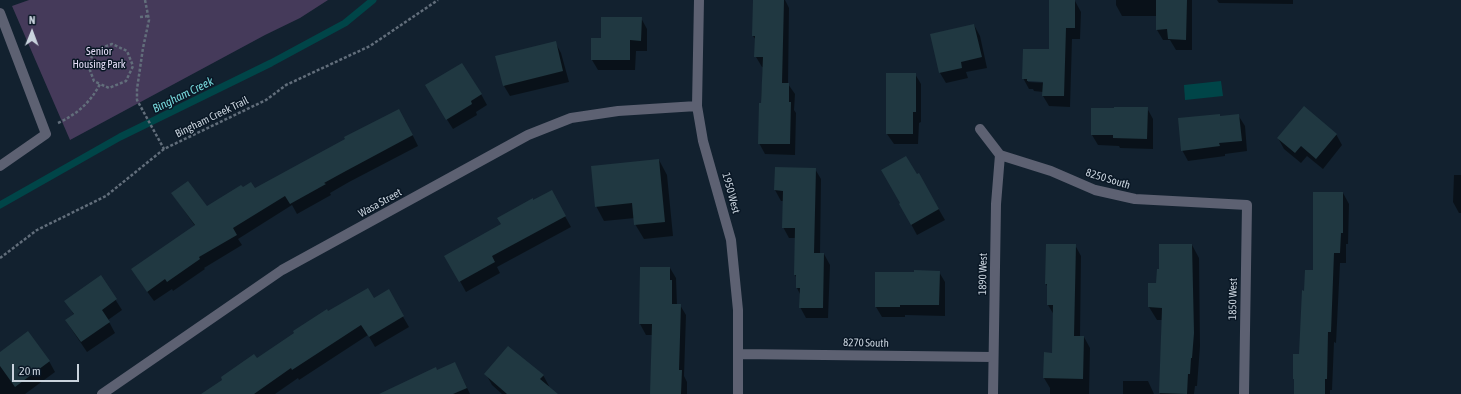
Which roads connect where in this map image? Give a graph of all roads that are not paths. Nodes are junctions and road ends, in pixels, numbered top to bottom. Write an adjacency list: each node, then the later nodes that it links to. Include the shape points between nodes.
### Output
1 (699, 0): 3 (street, 1950 West)
2 (0, 13): 6 (street, via 46,134)
3 (697, 106): 8 (street, 1950 West, via 703,141 731,240 738,310); 10 (street, Wasa Street, via 618,111 571,118 528,135 282,270)
4 (980, 129): 5 (street)
5 (1000, 155): 7 (street, 8250 South, via 1051,171 1095,190 1135,199); 9 (street, 1890 West, via 996,204)
6 (0, 166)
7 (1247, 205): 13 (street, 1850 West)
8 (739, 354): 9 (street, 8270 South); 11 (street, 1950 West)
9 (993, 357): 12 (street, 1890 West)
10 (102, 394)
11 (738, 394)
12 (993, 394)
13 (1244, 394)

